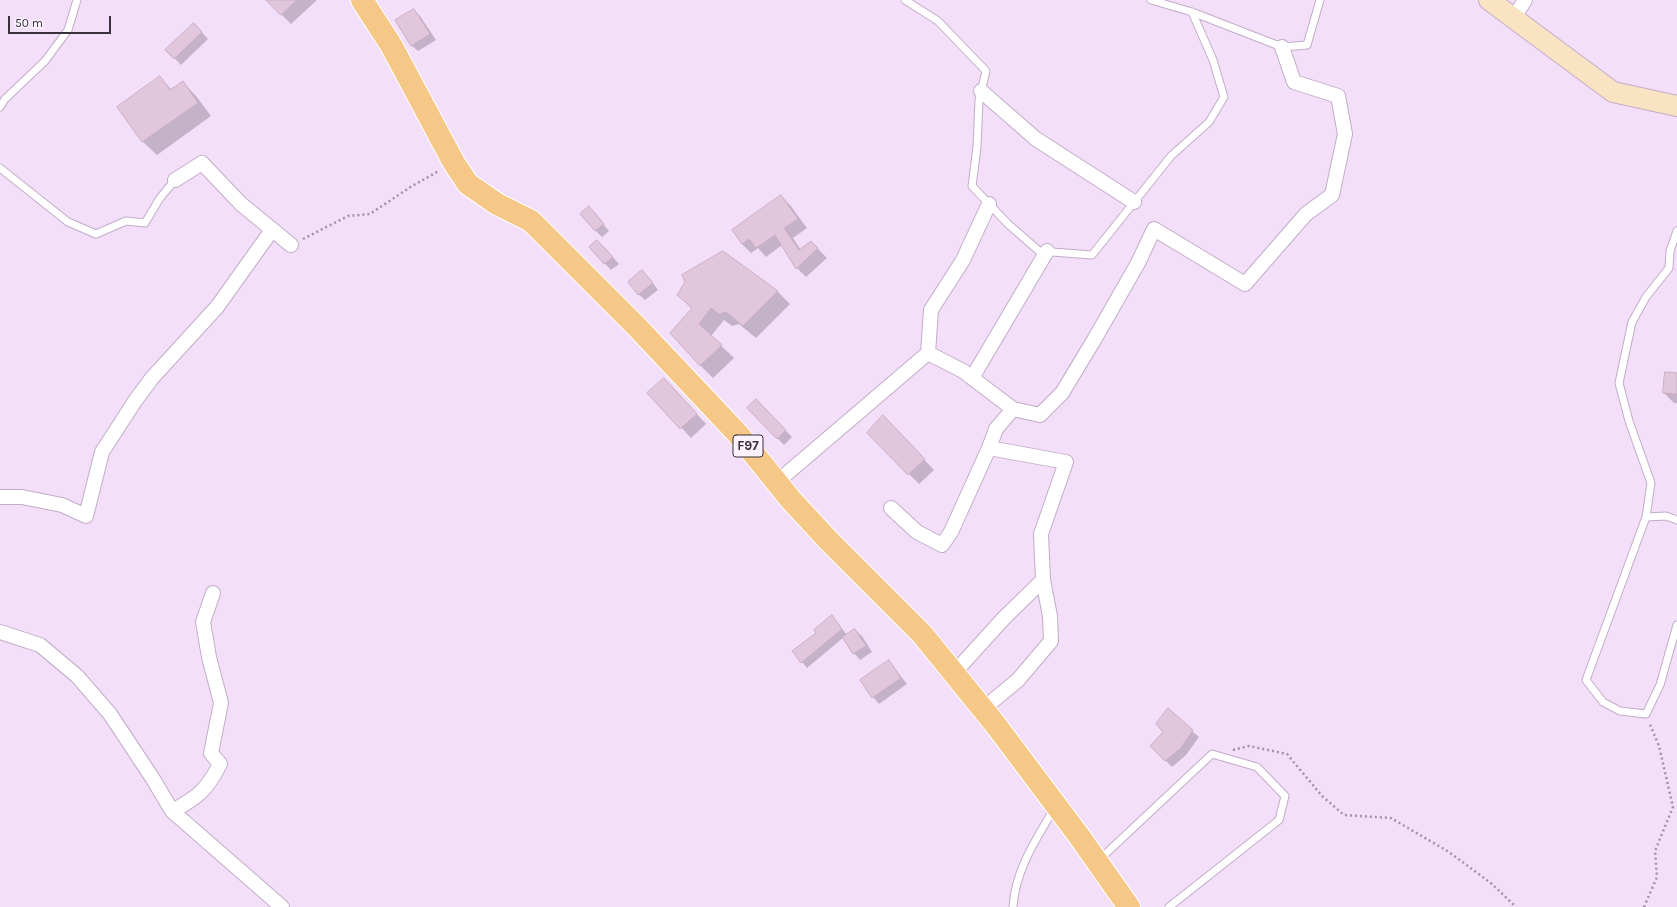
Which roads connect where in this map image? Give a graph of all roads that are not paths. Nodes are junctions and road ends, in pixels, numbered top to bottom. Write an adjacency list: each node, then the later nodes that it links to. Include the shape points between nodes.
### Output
1 (77, 0): 13 (lane, via 68,30 45,61 5,99)
2 (362, 0): 26 (main road, F97, via 391,45 454,163 468,184 497,204 531,221 638,328 737,433)
3 (905, 0): 11 (lane, via 938,21 986,71)
4 (1151, 0): 8 (lane)
5 (1320, 0): 10 (lane, via 1307,45)
6 (1490, 0): 9 (main road)
7 (1525, 0): 9 (street)
8 (1192, 12): 10 (lane); 16 (lane, via 1224,97 1209,122 1171,156)
9 (1513, 19): 12 (main road, via 1613,92)
10 (1282, 47): 24 (street, via 1294,82 1338,96 1346,134 1332,195 1306,214 1245,284 1154,229 1138,263 1062,393 1040,415)
11 (981, 91): 16 (street, via 1036,139); 17 (lane, via 972,186)
12 (1677, 106)
13 (0, 107)
14 (0, 168): 15 (lane, via 68,222 96,234 126,221 145,223 160,198)
15 (175, 180): 18 (street, via 202,163 241,204)
16 (1134, 202): 21 (lane, via 1092,255)
17 (989, 204): 21 (lane, via 1039,251); 22 (street, via 963,260 930,310)
18 (272, 230): 20 (street); 27 (street, via 216,307 152,378 114,433 102,452 86,516 62,505 22,497)
19 (1677, 231): 29 (lane, via 1670,251 1669,268 1646,297 1632,322 1620,383 1629,421 1651,484)
20 (291, 245)
21 (1047, 251): 23 (street)
22 (928, 353): 23 (street); 26 (street)
23 (972, 378): 24 (street)
24 (1013, 409): 25 (street, via 996,429)
25 (989, 448): 28 (street, via 942,545 917,532); 31 (street, via 1066,462 1041,534)
26 (777, 482): 35 (main road, F97, via 829,541 922,634)
27 (0, 497)
28 (891, 508)
29 (1646, 517): 30 (lane, via 1666,516); 33 (lane, via 1586,680 1603,702 1620,711 1646,714 1660,685)
30 (1677, 520)
31 (1043, 580): 35 (street); 36 (street, via 1050,616 1051,641 1018,680)
32 (212, 593): 38 (street, via 203,622 221,703 211,753 220,764 212,781 193,800)
33 (1677, 625)
34 (0, 632): 38 (street, via 40,645 77,676 110,714)
35 (954, 672): 36 (main road, F97)
36 (983, 709): 37 (main road, F97)
37 (1056, 805): 39 (main road, F97); 41 (lane, via 1027,855 1014,895)
38 (172, 811): 40 (street)
39 (1096, 863): 42 (main road, F97); 43 (lane, via 1212,754 1257,767 1285,796 1279,820)
40 (282, 907)
41 (1013, 907)
42 (1129, 907)
43 (1168, 907)

